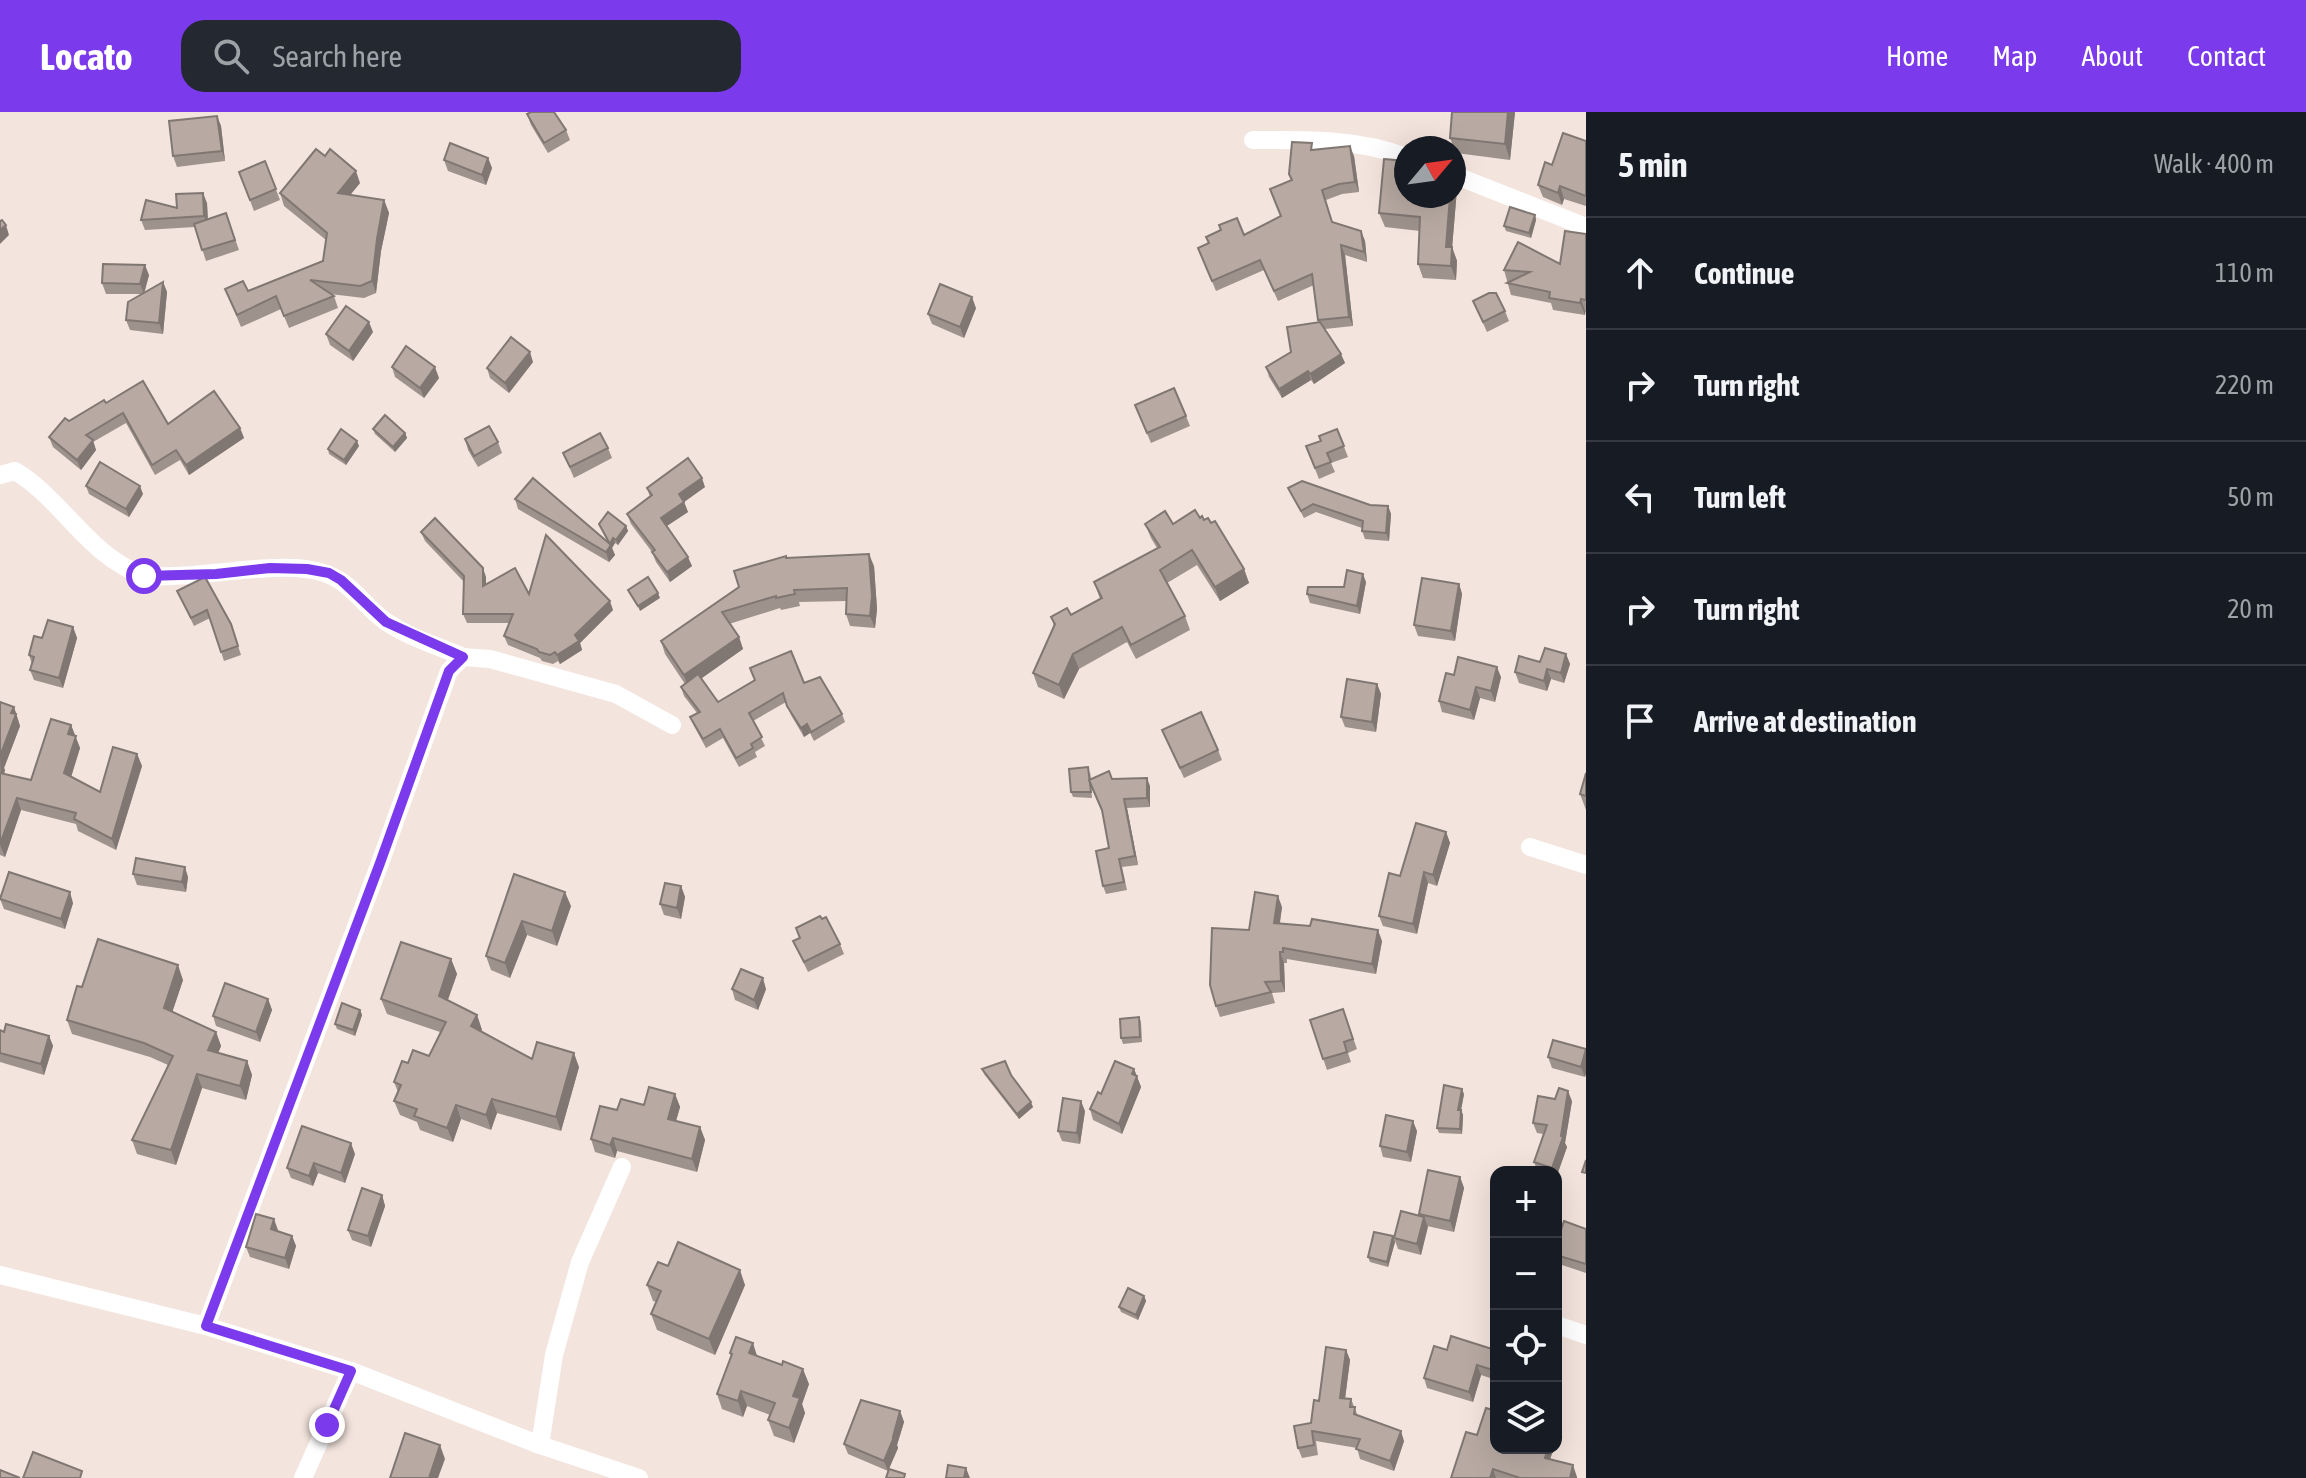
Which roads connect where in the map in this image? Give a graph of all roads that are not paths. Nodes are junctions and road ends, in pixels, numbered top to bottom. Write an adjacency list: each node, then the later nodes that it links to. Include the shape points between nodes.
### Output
1 (1253, 140): 2 (street, via 1342,142)
2 (1394, 152)
3 (1466, 180): 4 (street)
4 (1586, 227)
5 (0, 475): 6 (street, via 15,471 28,479 92,543 144,576 270,568 329,573 386,622)
6 (463, 657): 7 (street, via 490,659 616,694); 12 (street, via 449,671)
7 (672, 725)
8 (1530, 847): 9 (street)
9 (1586, 865)
10 (622, 1167): 16 (street, via 580,1262 554,1355)
11 (0, 1275): 12 (street)
12 (206, 1326): 15 (street)
13 (1562, 1327): 14 (street)
14 (1586, 1335)
15 (351, 1371): 16 (street); 17 (street)
16 (540, 1445): 18 (street)
17 (303, 1478)
18 (639, 1478)

